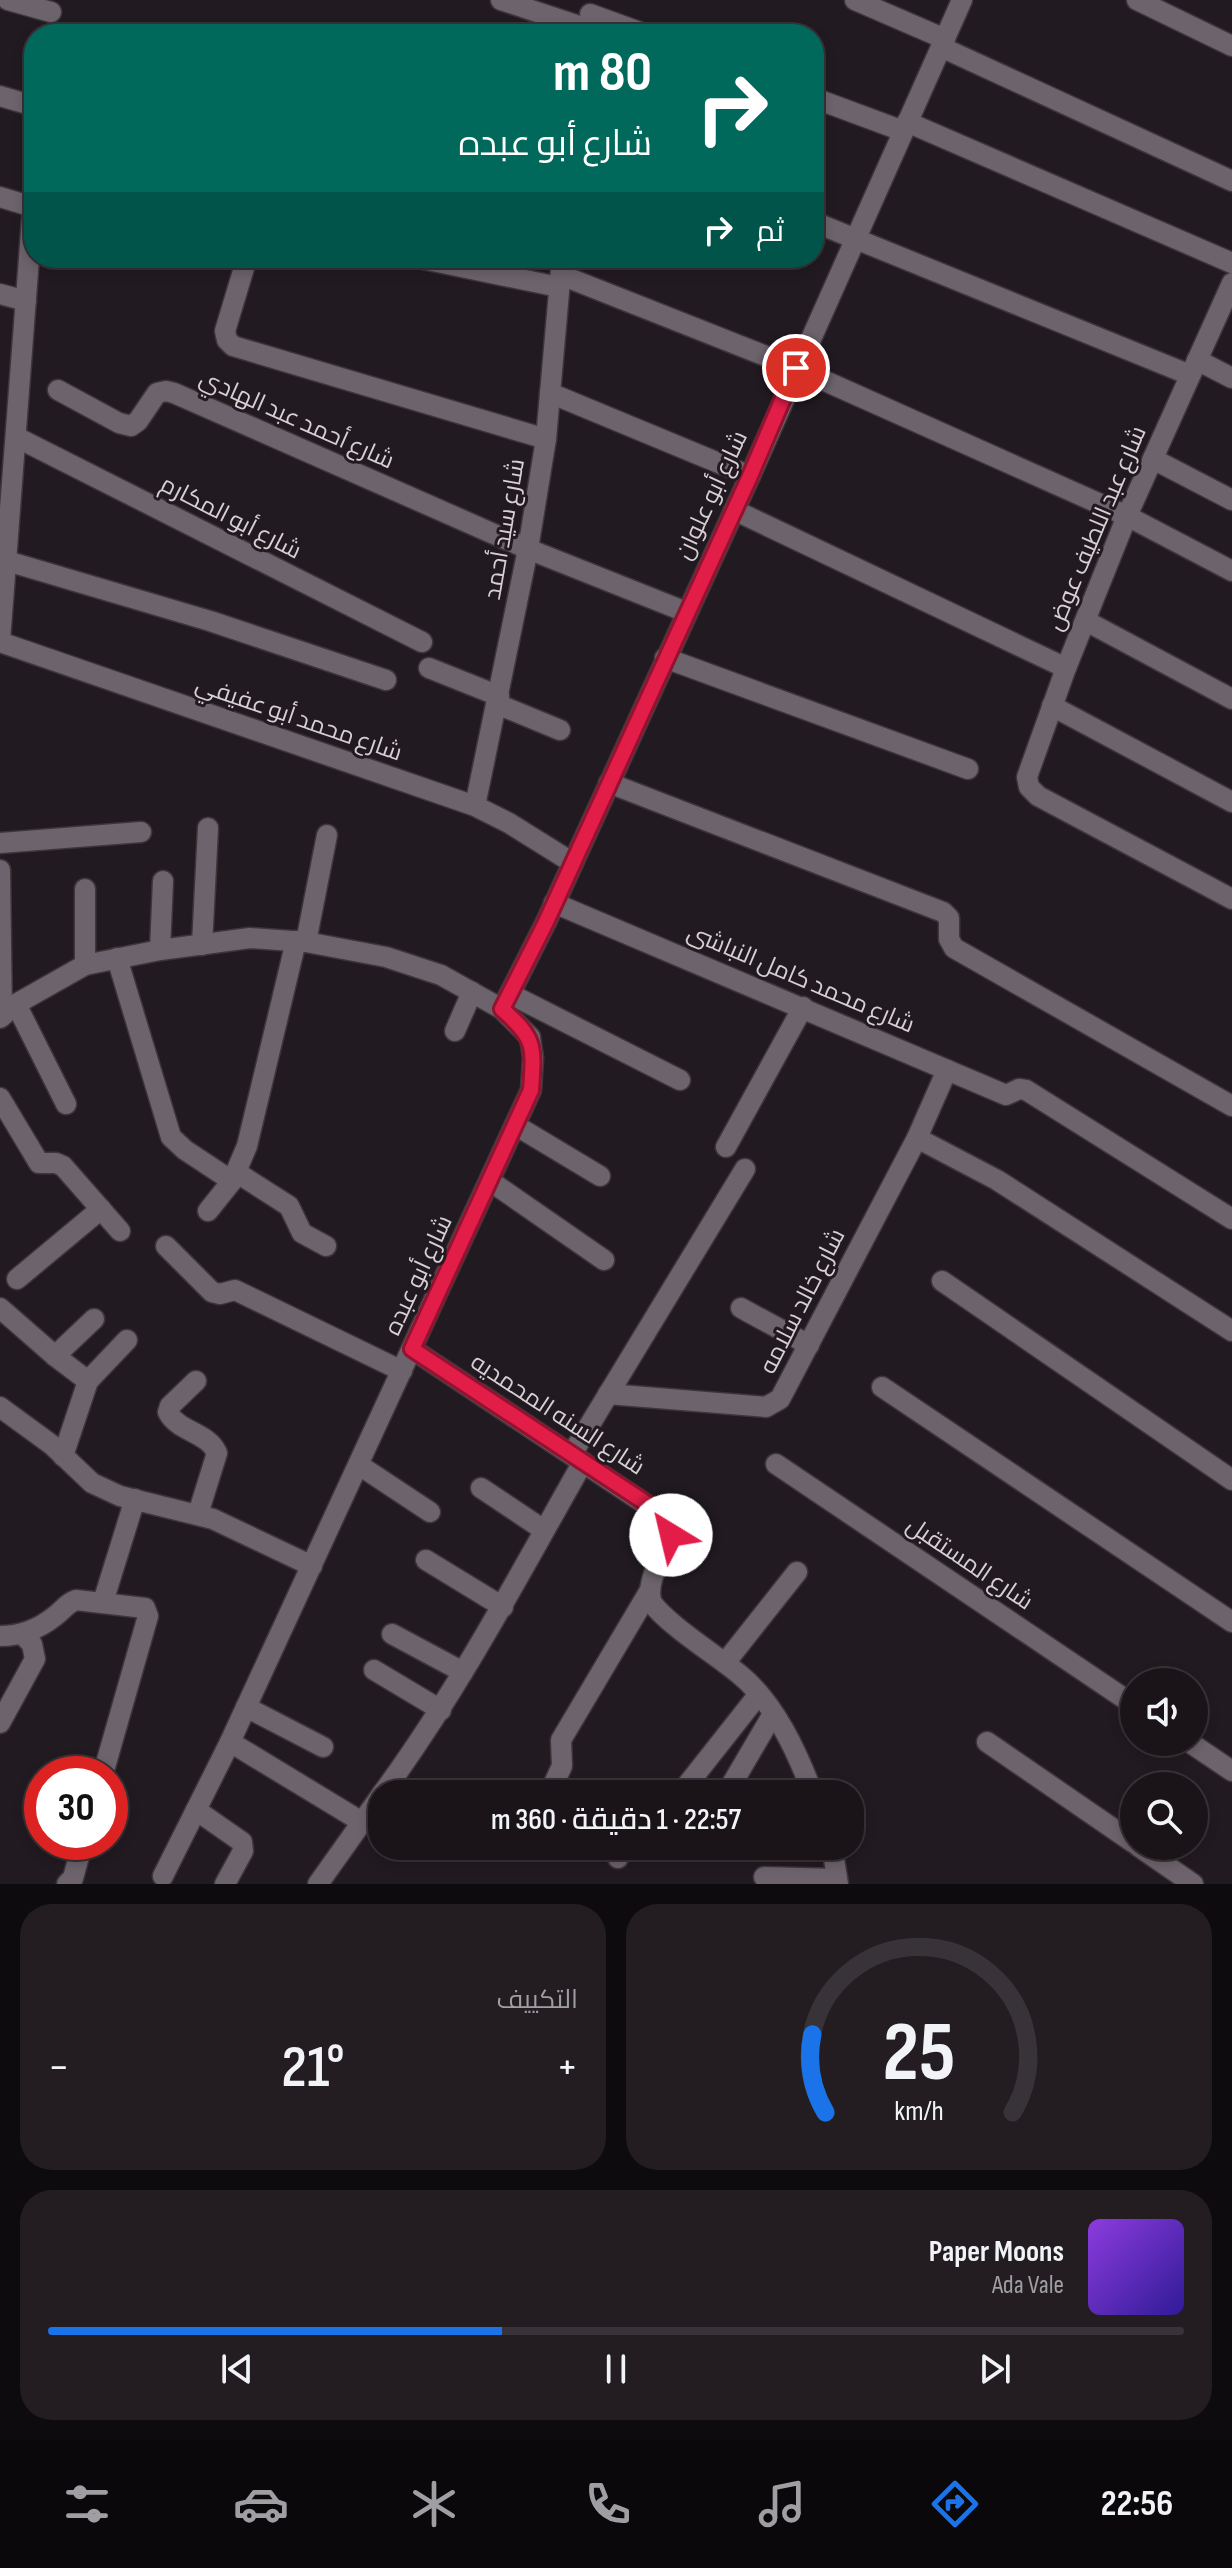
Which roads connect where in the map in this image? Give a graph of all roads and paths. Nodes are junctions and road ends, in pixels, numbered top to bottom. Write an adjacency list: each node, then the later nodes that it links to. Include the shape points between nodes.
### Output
1 (8, 0): 6 (street)
2 (501, 0): 7 (street)
3 (855, 0): 8 (street)
4 (962, 0): 8 (street, شارع أبو علوان)
5 (1137, 0): 9 (street)
6 (52, 6)
7 (589, 19)
8 (943, 43): 13 (street, شارع أبو علوان); 14 (street)
9 (1232, 46)
10 (0, 96): 12 (street)
11 (824, 101): 13 (street)
12 (24, 103)
13 (905, 127): 18 (street, شارع أبو علوان); 19 (street)
14 (1232, 181)
15 (0, 197): 16 (street)
16 (24, 199)
17 (824, 226): 18 (street)
18 (855, 239): 27 (street, شارع أبو علوان); 28 (street)
19 (1232, 263)
20 (28, 268): 26 (street)
21 (244, 268): 34 (street, via 225,331 233,346)
22 (513, 268): 23 (street)
23 (561, 273): 27 (street); 31 (street, شارع سيد أحمد)
24 (1232, 283): 28 (street, شارع عبد اللطيف عوض)
25 (0, 294): 26 (street)
26 (26, 301): 32 (street)
27 (796, 368): 36 (street, شارع أبو علوان); 40 (street)
28 (1194, 368): 29 (street); 35 (street, شارع عبد اللطيف عوض)
29 (1232, 378)
30 (58, 390): 41 (street, شارع أحمد عبد الهادي, via 131,426 157,393 174,393)
31 (550, 393): 34 (street, شارع سيد أحمد); 36 (street)
32 (9, 400): 33 (street)
33 (16, 437): 37 (street); 48 (street, شارع أبو المكارم)
34 (546, 439): 41 (street, شارع سيد أحمد)
35 (1153, 459): 38 (street); 40 (street, شارع عبد اللطيف عوض)
36 (750, 476): 39 (street, شارع أبو علوان)
37 (6, 494): 42 (street)
38 (1232, 500)
39 (734, 510): 45 (street, شارع أبو علوان); 51 (street)
40 (1127, 516): 43 (street); 46 (street, شارع عبد اللطيف عوض)
41 (528, 549): 45 (street); 54 (street, شارع سيد أحمد)
42 (7, 561): 44 (street); 52 (street)
43 (1232, 571)
44 (2, 604): 47 (street)
45 (686, 612): 49 (street, شارع أبو علوان)
46 (1086, 621): 51 (street, شارع عبد اللطيف عوض); 53 (street)
47 (0, 641): 60 (street, شارع محمد أبو عفيفي)
48 (422, 642)
49 (665, 658): 57 (street); 58 (street, شارع أبو علوان)
50 (429, 668): 54 (street)
51 (1066, 668): 55 (street, شارع عبد اللطيف عوض)
52 (386, 680)
53 (1232, 699)
54 (498, 700): 56 (street); 60 (street, شارع سيد أحمد)
55 (1052, 706): 59 (street); 69 (street, شارع عبد اللطيف عوض, via 1027,777 1029,787)
56 (560, 730)
57 (968, 769)
58 (609, 783): 65 (street, شارع أبو علوان); 86 (street, via 943,912 954,948)
59 (1232, 802)
60 (475, 806): 65 (street, شارع محمد أبو عفيفي)
61 (208, 828): 73 (street)
62 (141, 832): 64 (street)
63 (327, 835): 72 (street)
64 (0, 843)
65 (573, 863): 70 (street, شارع أبو علوان)
66 (0, 870): 71 (street)
67 (163, 881): 74 (street)
68 (85, 889): 76 (street)
69 (1232, 899)
70 (554, 903): 78 (street, شارع أبو علوان); 79 (street, شارع محمد كامل النباشى)
71 (0, 917): 80 (street)
72 (301, 942): 73 (street, via 250,938); 77 (street, via 386,957 441,975); 91 (street, via 250,1135)
73 (202, 945): 74 (street)
74 (160, 950): 75 (street)
75 (117, 958): 76 (street); 91 (street, via 171,1137)
76 (85, 965): 80 (street)
77 (472, 992): 78 (street); 81 (street)
78 (506, 1002): 83 (street); 87 (street, شارع أبو عبده, via 530,1037 533,1058 531,1090)
79 (803, 1007): 82 (street, شارع محمد كامل النباشى); 89 (street)
80 (6, 1013): 85 (street)
81 (455, 1031)
82 (947, 1070): 88 (street, شارع خالد سلامه); 96 (street, شارع محمد كامل النباشى, via 1006,1095 1026,1090)
83 (680, 1080)
84 (0, 1098): 94 (street, via 39,1163 63,1166)
85 (66, 1104)
86 (1232, 1106)
87 (515, 1125): 92 (street); 93 (street, شارع أبو عبده)
88 (917, 1138): 106 (street, via 997,1180); 108 (street, شارع خالد سلامه)
89 (726, 1147)
90 (745, 1169): 115 (street)
91 (234, 1176): 95 (street); 99 (street, via 289,1206 302,1233)
92 (600, 1176)
93 (490, 1181): 100 (street); 109 (street, شارع أبو عبده)
94 (101, 1209): 97 (street); 101 (street)
95 (208, 1211)
96 (1232, 1219)
97 (120, 1231)
98 (166, 1246): 111 (street, via 212,1292 235,1290)
99 (326, 1246)
100 (604, 1260)
101 (17, 1279)
102 (942, 1281): 121 (street)
103 (0, 1308): 110 (street)
104 (741, 1308): 108 (street)
105 (94, 1319): 110 (street)
106 (1232, 1331)
107 (127, 1340): 112 (street)
108 (809, 1345): 115 (street, شارع خالد سلامه, via 780,1399 766,1407)
109 (412, 1349): 111 (street, شارع أبو عبده); 118 (street, شارع السنه المحمديه)
110 (55, 1356): 112 (street)
111 (402, 1371): 120 (street, شارع أبو عبده)
112 (88, 1381): 117 (street)
113 (196, 1381): 125 (street, via 168,1412 217,1453)
114 (882, 1387): 133 (street)
115 (608, 1394): 118 (street)
116 (0, 1407): 117 (street)
117 (63, 1456): 123 (street, via 92,1483)
118 (577, 1458): 126 (street); 130 (street, شارع السنه المحمديه, via 658,1511 669,1526 671,1535)
119 (776, 1464): 141 (street, شارع المستقبل)
120 (359, 1465): 124 (street); 128 (street, شارع أبو عبده)
121 (1232, 1480)
122 (481, 1488): 126 (street)
123 (135, 1499): 125 (street); 131 (street)
124 (430, 1512)
125 (198, 1514): 128 (street)
126 (544, 1530): 132 (street)
127 (426, 1560): 132 (street)
128 (312, 1566): 142 (street, شارع أبو عبده)
129 (797, 1572): 137 (street)
130 (650, 1590): 137 (street, via 656,1609); 153 (street, via 561,1740 562,1766)
131 (103, 1602): 134 (street, via 70,1602 42,1626); 150 (street, via 142,1606 148,1613)
132 (503, 1607): 139 (street)
133 (1232, 1622)
134 (22, 1634): 136 (street); 145 (street, via 32,1644 35,1659)
135 (392, 1634): 139 (street)
136 (0, 1636)
137 (725, 1663): 140 (street)
138 (374, 1670): 143 (street)
139 (463, 1672): 143 (street)
140 (759, 1694): 144 (street); 154 (street)
141 (1120, 1696)
142 (246, 1707): 146 (street, شارع أبو عبده); 148 (street)
143 (441, 1710): 152 (street)
144 (773, 1714): 155 (street); 156 (street)
145 (0, 1723)
146 (230, 1742): 157 (street, شارع أبو عبده); 159 (street)
147 (987, 1742): 160 (street)
148 (323, 1747)
149 (1208, 1755): 151 (street)
150 (108, 1756)
151 (1232, 1771)
152 (392, 1780)
153 (556, 1780)
154 (691, 1780)
155 (734, 1780)
156 (808, 1780)
157 (196, 1810): 164 (street, شارع أبو عبده); 168 (street, via 242,1842 243,1851)
158 (368, 1814): 159 (street)
159 (362, 1822): 169 (street)
160 (1120, 1834)
161 (78, 1860): 166 (street)
162 (834, 1860): 167 (street)
163 (1158, 1860): 170 (street)
164 (163, 1876)
165 (764, 1877): 167 (street)
166 (71, 1882)
167 (838, 1882)
168 (225, 1884)
169 (318, 1884)
170 (1193, 1884)

